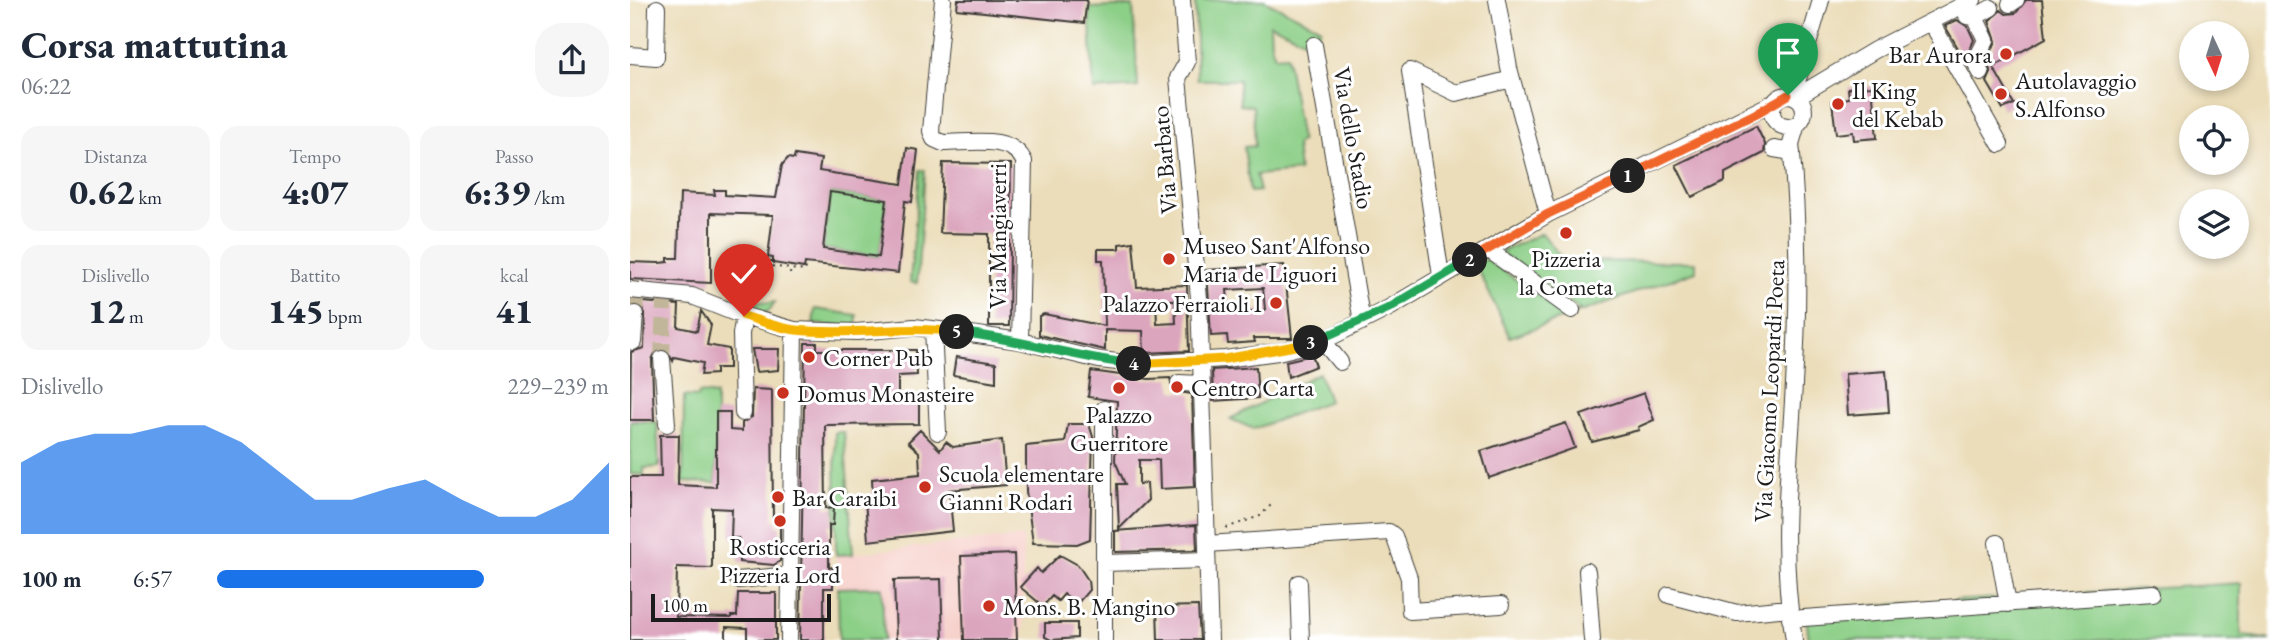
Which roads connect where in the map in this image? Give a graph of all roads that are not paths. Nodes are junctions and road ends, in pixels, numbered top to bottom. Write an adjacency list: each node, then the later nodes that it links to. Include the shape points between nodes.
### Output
1 (943, 0): 26 (street, Via Mangiaverri, via 931,131 934,139 943,143 1009,143 1024,161)
2 (1182, 0): 30 (street, Via Barbato, via 1187,62 1178,78)
3 (1497, 0): 12 (street)
4 (1821, 0): 13 (street)
5 (657, 8): 10 (street, via 656,57)
6 (1974, 8): 7 (street); 8 (street, via 1947,13); 11 (street, via 1986,40 1975,62)
7 (1992, 10)
8 (1931, 22): 13 (street, via 1875,50); 14 (street)
9 (1314, 45): 23 (street, Via dello Stadio)
10 (630, 55)
11 (1981, 73)
12 (1512, 79): 17 (street); 19 (street, via 1456,93 1410,71)
13 (1788, 108): 15 (street); 17 (street, via 1755,114)
14 (2000, 144)
15 (1792, 148): 16 (street); 49 (street, Via Giacomo Leopardi Poeta, via 1799,238 1784,526)
16 (1774, 149)
17 (1548, 214): 18 (street)
18 (1489, 250): 19 (street); 21 (street)
19 (1441, 276): 23 (street)
20 (634, 298): 22 (street, via 692,296); 28 (street)
21 (1572, 310)
22 (744, 316): 25 (street); 35 (street)
23 (1362, 322): 27 (street)
24 (933, 329): 25 (street); 26 (street); 37 (street)
25 (794, 330): 42 (street)
26 (1020, 341): 30 (street, via 1136,364)
27 (1323, 341): 30 (street, via 1278,352); 31 (street)
28 (633, 342)
29 (663, 359): 36 (street)
30 (1201, 360): 33 (street, Via Barbato)
31 (1339, 362)
32 (1179, 383): 33 (street)
33 (1202, 384): 39 (street, Via Barbato)
34 (1104, 408): 40 (street)
35 (743, 413)
36 (667, 424)
37 (939, 432)
38 (1997, 543): 47 (street)
39 (1207, 552): 40 (street); 48 (street, via 1389,532 1409,578 1410,611); 52 (street, Via Barbato)
40 (1104, 563): 51 (street)
41 (1587, 571): 54 (street)
42 (790, 575): 43 (street); 50 (street)
43 (738, 580)
44 (1299, 583): 53 (street)
45 (2154, 593): 47 (street)
46 (1669, 595): 49 (street, via 1737,613)
47 (2008, 604): 49 (street)
48 (1501, 605)
49 (1789, 614): 55 (street, Via Giacomo Leopardi Poeta)
50 (789, 640)
51 (1104, 640)
52 (1210, 640)
53 (1301, 640)
54 (1592, 640)
55 (1794, 640)

